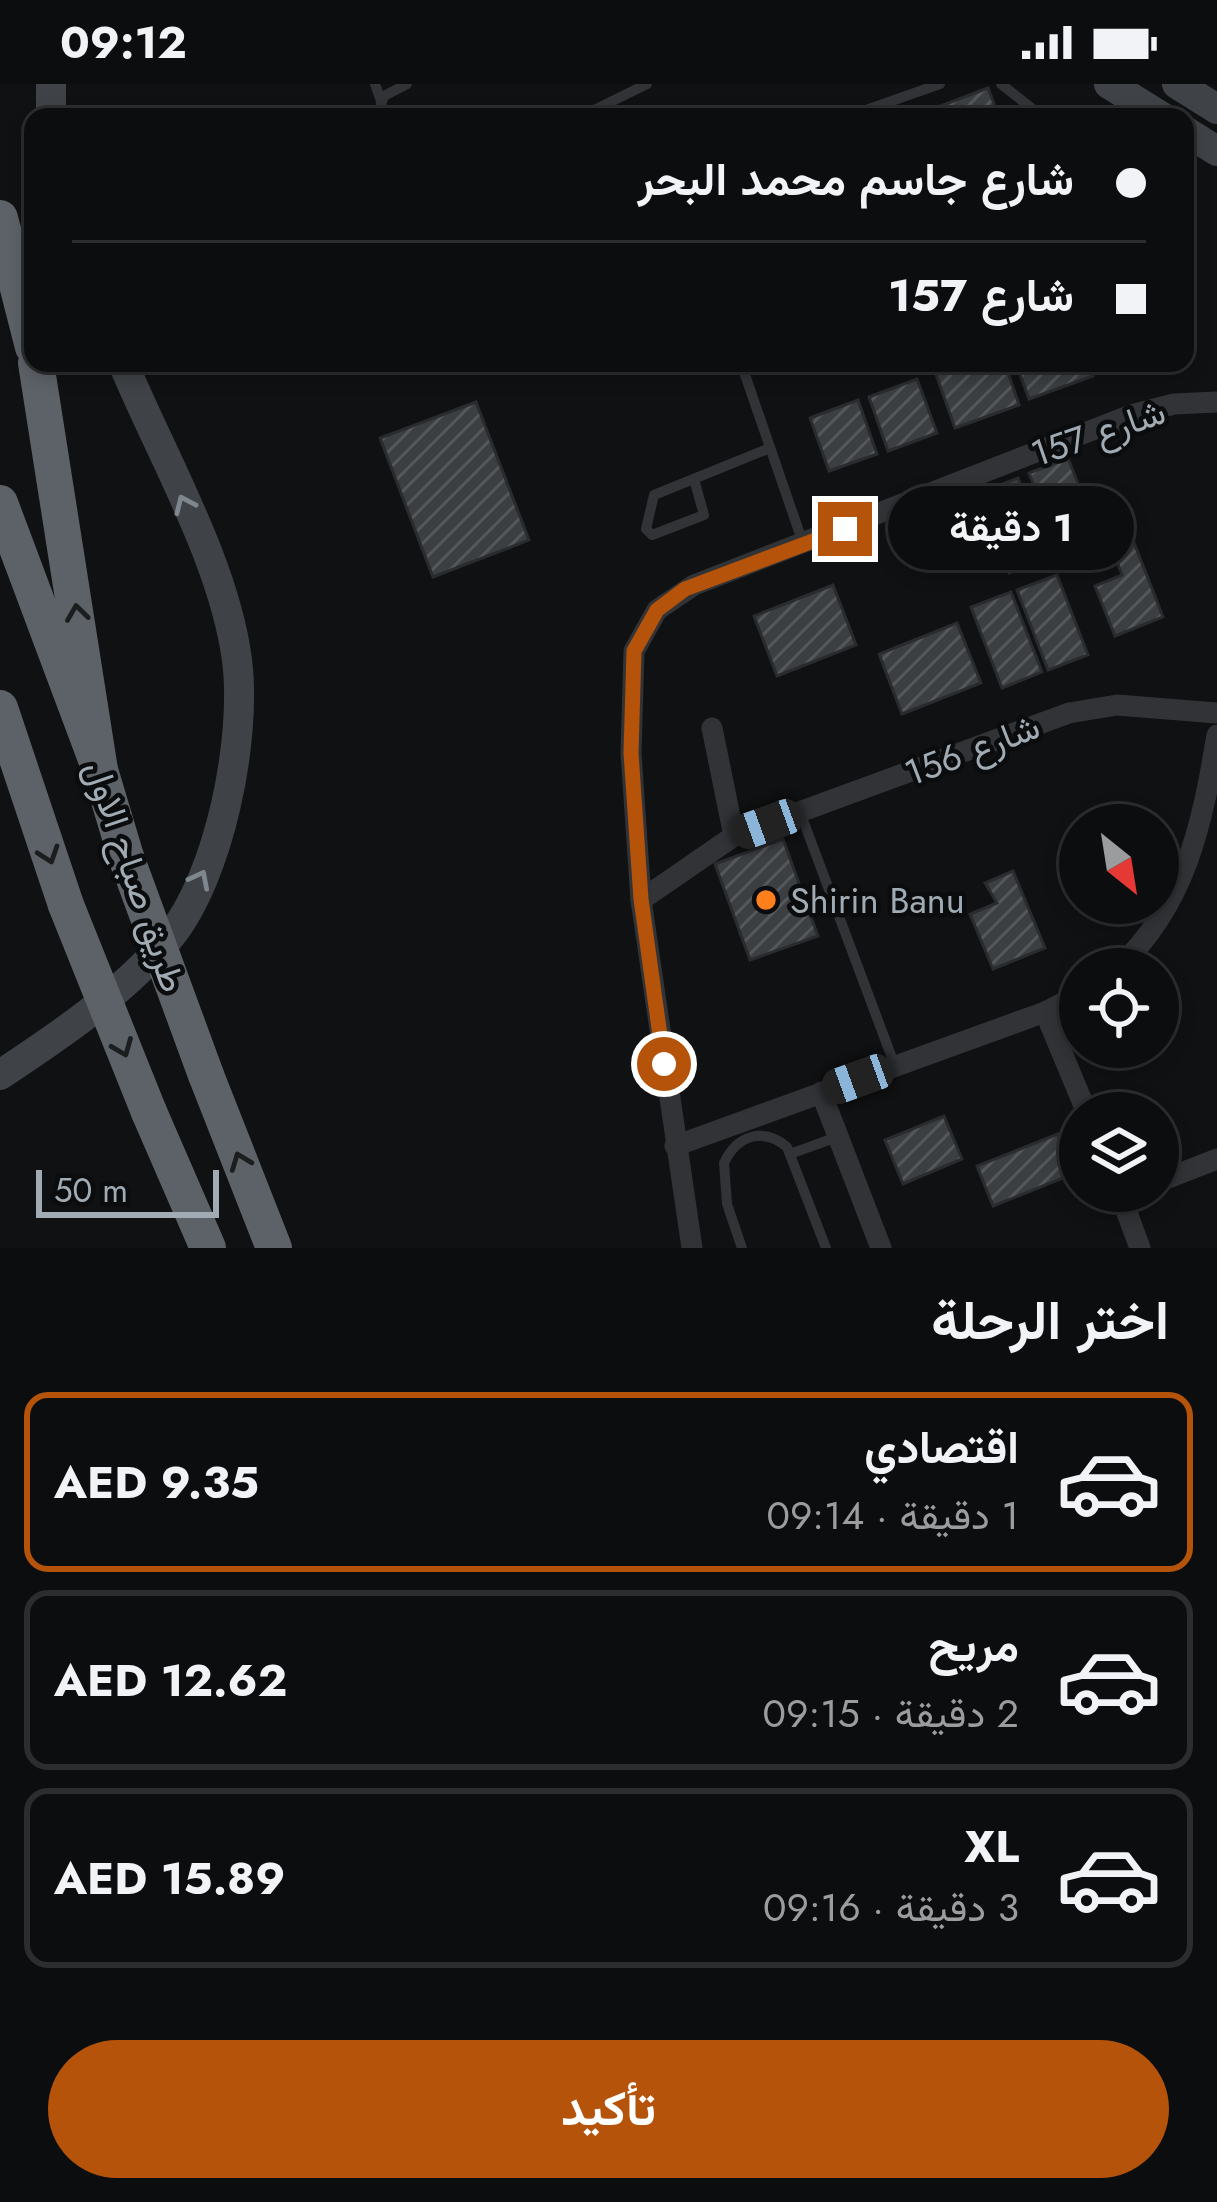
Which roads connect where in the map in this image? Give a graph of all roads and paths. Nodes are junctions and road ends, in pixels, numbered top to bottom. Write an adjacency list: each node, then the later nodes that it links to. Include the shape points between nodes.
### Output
1 (375, 84): 8 (lane)
2 (407, 84): 8 (lane)
3 (646, 84): 10 (lane)
4 (940, 84): 11 (lane)
5 (1001, 84): 12 (lane)
6 (1109, 84): 13 (main road)
7 (1178, 84): 14 (main road)
8 (381, 101): 9 (lane)
9 (379, 108)
10 (598, 108)
11 (872, 108)
12 (1032, 108)
13 (1148, 108)
14 (1217, 110)
15 (0, 218): 16 (highway)
16 (24, 312)
17 (37, 372): 30 (highway, one-way to 17)
18 (127, 372): 39 (main road, one-way to 18, via 67,1031 170,936 214,850 237,751 237,659 206,551)
19 (744, 372): 21 (lane)
20 (1217, 402): 24 (street, شارع 157, via 1131,415)
21 (770, 448): 22 (lane); 24 (lane)
22 (694, 479): 22 (lane, via 654,495 646,529 652,535 704,515)
23 (0, 503): 30 (highway, طريق صباح الاول)
24 (804, 546): 34 (street, شارع 157, via 663,604 634,651)
25 (0, 709): 31 (highway, طريق صباح الاول)
26 (1217, 713): 32 (street, شارع 156, via 1138,705 1069,713)
27 (712, 728): 33 (street)
28 (1217, 735): 35 (street, via 1190,862 1164,915)
29 (0, 754): 31 (highway)
30 (100, 770): 49 (highway, طريق صباح الاول, one-way to 30, bridge)
31 (32, 804): 48 (highway, طريق صباح الاول, one-way to 48, bridge)
32 (800, 812): 33 (street, شارع 156); 38 (lane)
33 (734, 836): 34 (street, شارع 156)
34 (641, 899): 43 (street, شارع 157)
35 (1135, 948)
36 (1059, 1005): 37 (street)
37 (1045, 1012): 38 (street); 41 (street)
38 (895, 1066): 40 (street)
39 (0, 1075)
40 (821, 1092): 42 (street); 43 (street)
41 (1078, 1092)
42 (838, 1137): 44 (lane); 53 (street)
43 (675, 1146): 50 (street, شارع 157)
44 (790, 1154): 51 (lane, via 762,1135 728,1154 727,1204); 52 (lane)
45 (1217, 1159): 46 (street)
46 (1179, 1174)
47 (1130, 1212): 54 (street)
48 (208, 1248)
49 (274, 1248)
50 (692, 1248)
51 (742, 1248)
52 (826, 1248)
53 (881, 1248)
54 (1140, 1248)

